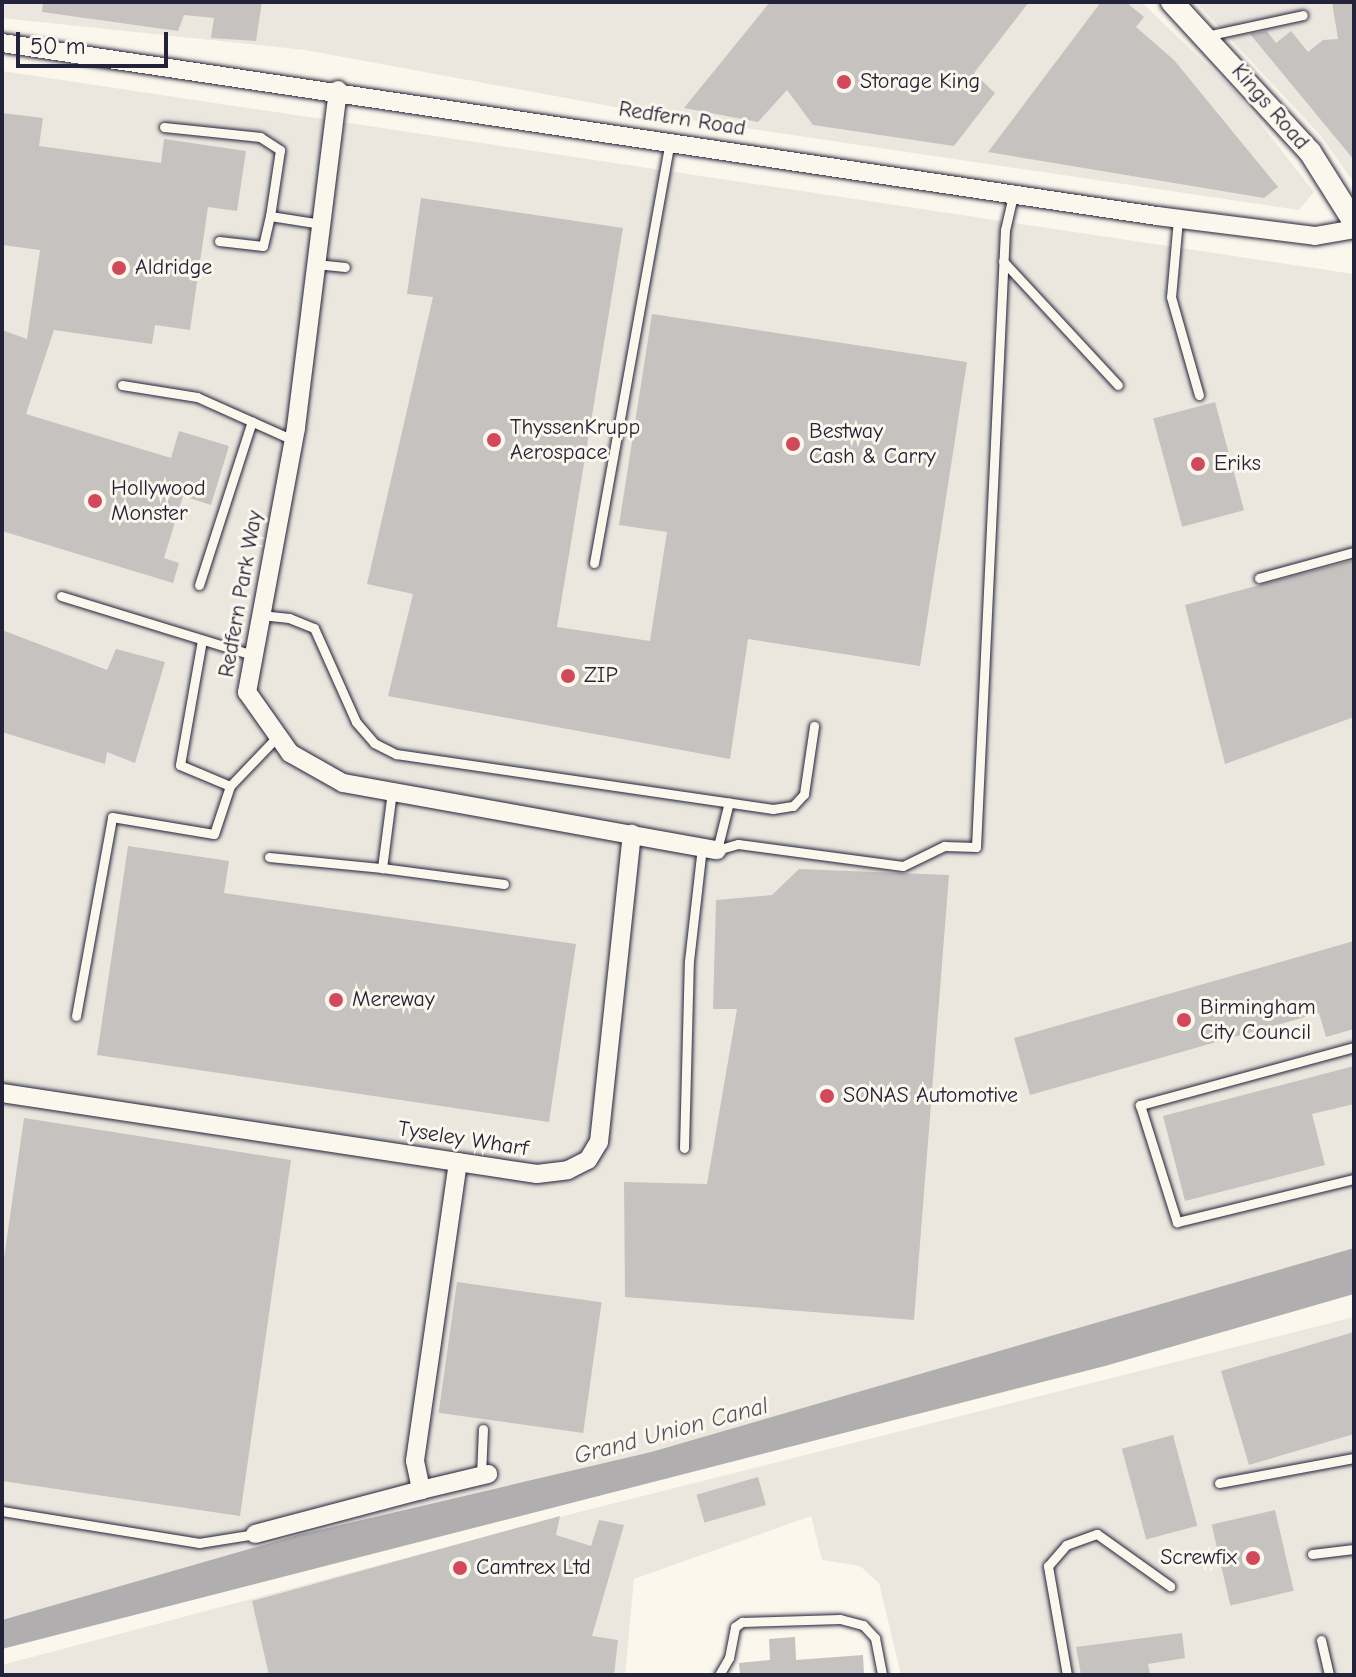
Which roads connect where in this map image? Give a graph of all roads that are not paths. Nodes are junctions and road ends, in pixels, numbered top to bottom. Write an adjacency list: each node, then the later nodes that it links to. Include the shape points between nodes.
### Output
1 (1181, 5): 3 (street, Kings Road)
2 (1303, 15): 3 (lane)
3 (1206, 36): 11 (street, Kings Road, via 1310,152)
4 (2, 43): 5 (street, Redfern Road)
5 (338, 90): 7 (street, Redfern Road); 12 (street, Redfern Park Way)
6 (164, 127): 9 (lane, via 260,137 280,150)
7 (670, 142): 8 (street, Redfern Road); 24 (lane)
8 (1013, 194): 10 (street, Redfern Road); 15 (lane)
9 (270, 216): 12 (lane); 14 (lane, via 263,246)
10 (1178, 219): 13 (street, Redfern Road, via 1315,236); 20 (lane, via 1171,297)
11 (1354, 222)
12 (321, 224): 16 (street, Redfern Park Way)
13 (1354, 229)
14 (219, 241)
15 (1003, 261): 19 (lane); 37 (lane, via 976,847 944,846 903,866 738,844)
16 (316, 264): 17 (lane); 22 (street, Redfern Park Way)
17 (345, 267)
18 (122, 385): 21 (lane, via 197,397)
19 (1118, 385)
20 (1199, 395)
21 (252, 421): 22 (lane); 26 (lane)
22 (293, 440): 28 (street, Redfern Park Way)
23 (1354, 552): 25 (lane)
24 (594, 563)
25 (1259, 578)
26 (199, 585)
27 (61, 596): 29 (lane)
28 (261, 615): 30 (street, Redfern Park Way); 35 (lane, via 314,628 356,722 374,743 396,754)
29 (202, 640): 30 (lane); 33 (lane, via 180,765)
30 (253, 655): 32 (street, Redfern Park Way, via 247,692)
31 (814, 726): 35 (lane, via 804,794 793,806 773,809)
32 (278, 736): 33 (lane); 34 (street, Redfern Park Way, via 290,753 343,783)
33 (230, 786): 41 (lane, via 214,834 112,817)
34 (392, 791): 36 (street, Redfern Park Way); 39 (lane)
35 (729, 802): 37 (lane)
36 (632, 834): 37 (street, Redfern Park Way); 45 (street, Tyseley Wharf, via 599,1142 588,1160 568,1170 537,1174)
37 (709, 848): 44 (lane, via 689,961)
38 (269, 857): 39 (lane)
39 (382, 868): 40 (lane)
40 (504, 884)
41 (76, 1016)
42 (1354, 1047): 46 (lane, via 1140,1105 1177,1222)
43 (2, 1093): 45 (street, Tyseley Wharf)
44 (684, 1148)
45 (458, 1162): 51 (street, via 415,1461)
46 (1354, 1179)
47 (483, 1429): 49 (lane)
48 (1354, 1458): 50 (lane)
49 (484, 1475): 51 (street)
50 (1219, 1483)
51 (421, 1490): 53 (street)
52 (2, 1511): 53 (lane, via 199,1543)
53 (255, 1534)
54 (1354, 1549): 55 (lane)
55 (1312, 1554)
56 (1170, 1586): 60 (lane, via 1097,1534 1066,1545 1048,1566)
57 (1321, 1640): 61 (lane)
58 (719, 1675): 59 (lane, via 729,1658 735,1627 742,1622 840,1619 863,1625 875,1638)
59 (882, 1675)
60 (1067, 1675)
61 (1329, 1675)

